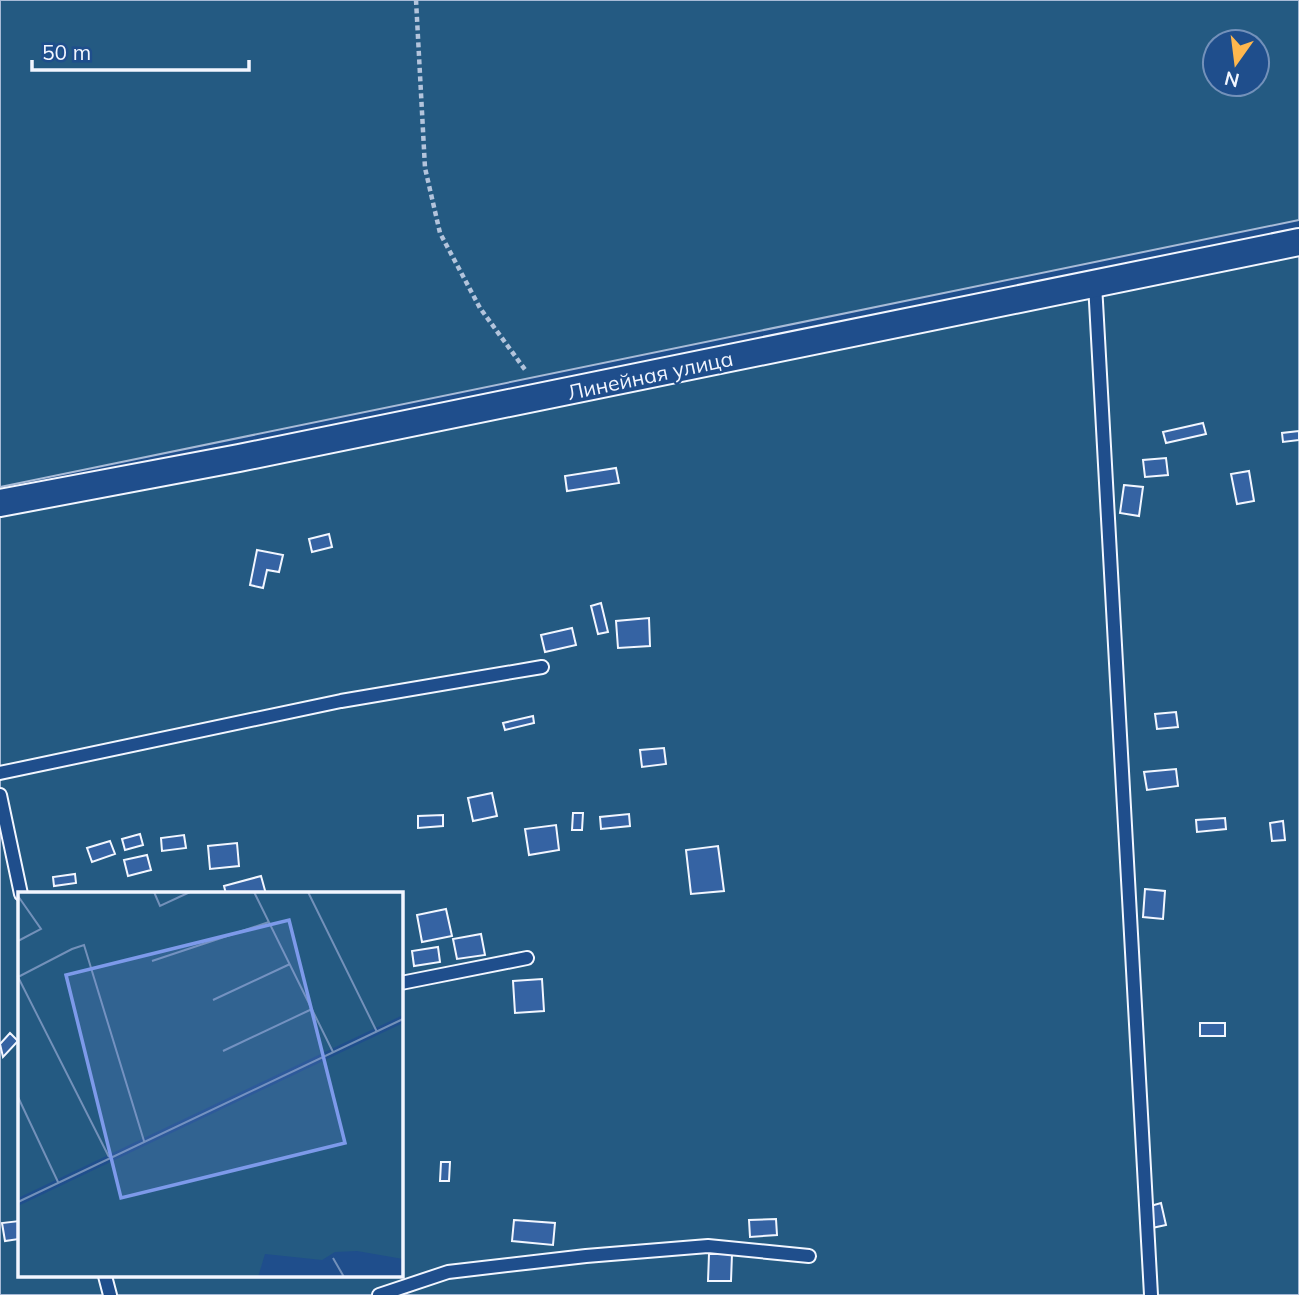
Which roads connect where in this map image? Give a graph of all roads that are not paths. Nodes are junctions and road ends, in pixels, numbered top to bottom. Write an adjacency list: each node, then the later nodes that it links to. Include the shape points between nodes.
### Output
1 (1299, 242): 2 (street, Линейная улица)
2 (1095, 284): 3 (street, Линейная улица); 14 (lane)
3 (0, 503)
4 (542, 667): 5 (lane, via 341,701)
5 (0, 774)
6 (0, 795): 7 (lane)
7 (21, 892)
8 (527, 958): 9 (lane)
9 (402, 983)
10 (809, 1255): 13 (lane, via 708,1246 586,1256 448,1272)
11 (106, 1278): 12 (lane)
12 (110, 1295)
13 (379, 1295)
14 (1151, 1295)

